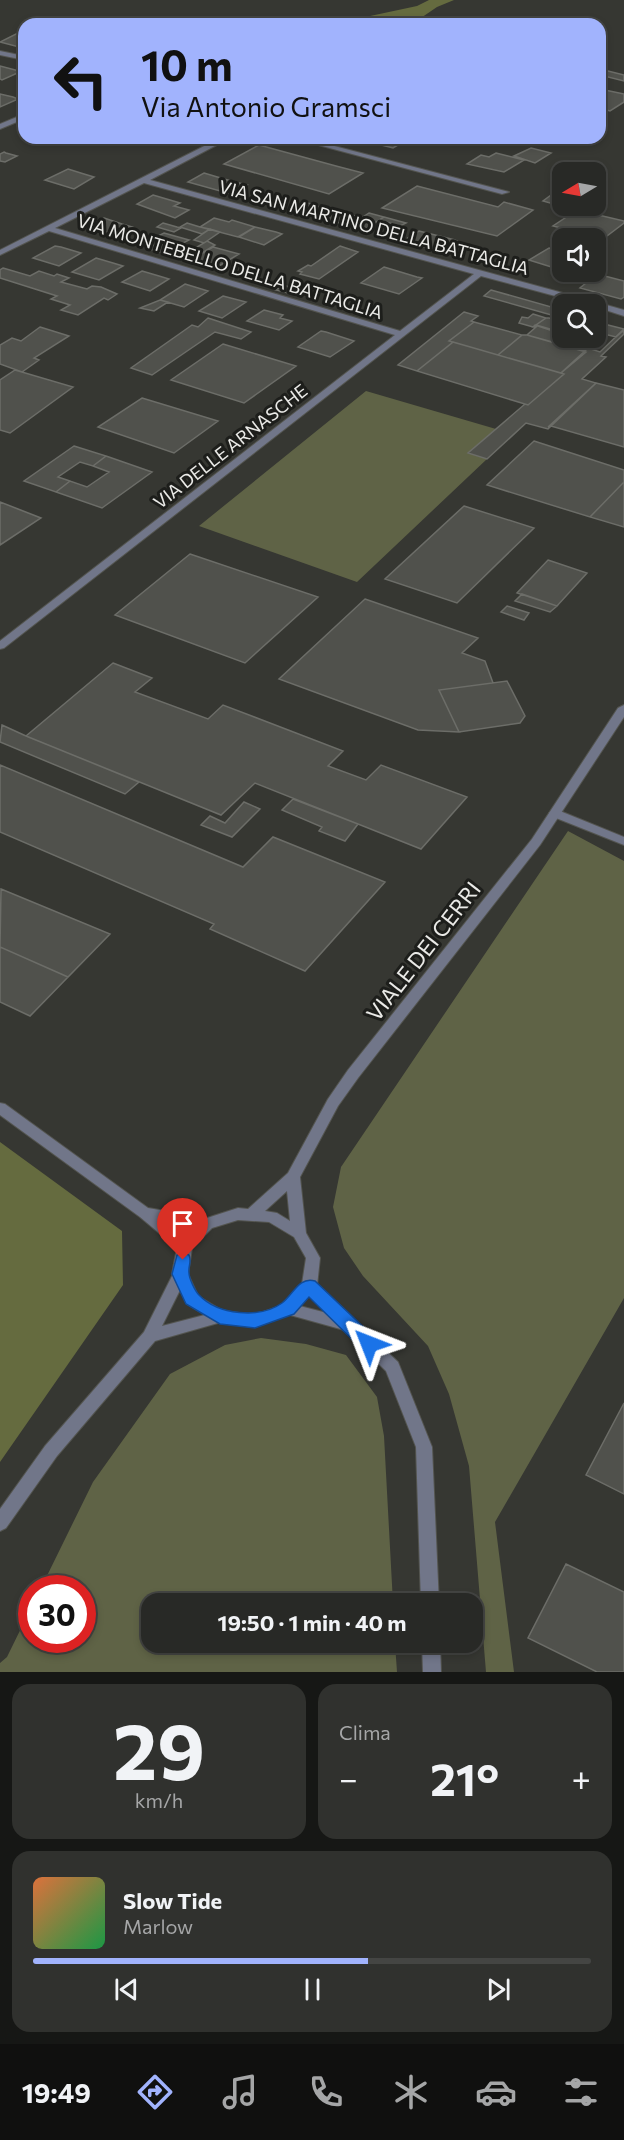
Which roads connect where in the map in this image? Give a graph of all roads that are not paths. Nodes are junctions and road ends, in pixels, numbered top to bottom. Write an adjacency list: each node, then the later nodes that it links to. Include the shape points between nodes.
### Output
1 (0, 53): 2 (street)
2 (18, 57)
3 (18, 118): 4 (street)
4 (0, 126)
5 (215, 144): 7 (street)
6 (319, 144): 8 (street)
7 (146, 181): 9 (street); 11 (street, VIA SAN MARTINO DELLA BATTAGLIA)
8 (505, 192)
9 (48, 229): 10 (street); 15 (street, VIA MONTEBELLO DELLA BATTAGLIA)
10 (0, 253)
11 (480, 273): 12 (street, VIA SAN MARTINO DELLA BATTAGLIA); 15 (street, VIA DELLE ARNASCHE)
12 (555, 294)
13 (606, 308): 14 (street, VIA SAN MARTINO DELLA BATTAGLIA)
14 (624, 313)
15 (402, 334): 16 (street, VIA DELLE ARNASCHE)
16 (0, 646)
17 (624, 708): 18 (street, VIALE DEI CERRI)
18 (555, 813): 19 (street); 21 (street, VIALE DEI CERRI, via 353,1074)
19 (624, 841)
20 (0, 1108): 22 (street)
21 (293, 1177): 23 (street, VIALE DEI CERRI); 25 (street)
22 (145, 1213): 24 (street); 26 (street)
23 (251, 1215): 24 (street, via 238,1214); 25 (street, via 272,1217)
24 (207, 1224): 26 (street)
25 (299, 1233): 28 (street, via 313,1258)
26 (185, 1246): 27 (street)
27 (180, 1274): 30 (street, via 192,1299); 32 (street)
28 (309, 1286): 29 (street); 31 (street)
29 (288, 1309): 30 (street, via 255,1321); 31 (street)
30 (220, 1317): 32 (street)
31 (351, 1325): 34 (street, via 392,1367 424,1447)
32 (150, 1336): 33 (street, via 51,1451)
33 (0, 1523)
34 (430, 1593)
35 (431, 1653): 36 (street)
36 (432, 1672)

